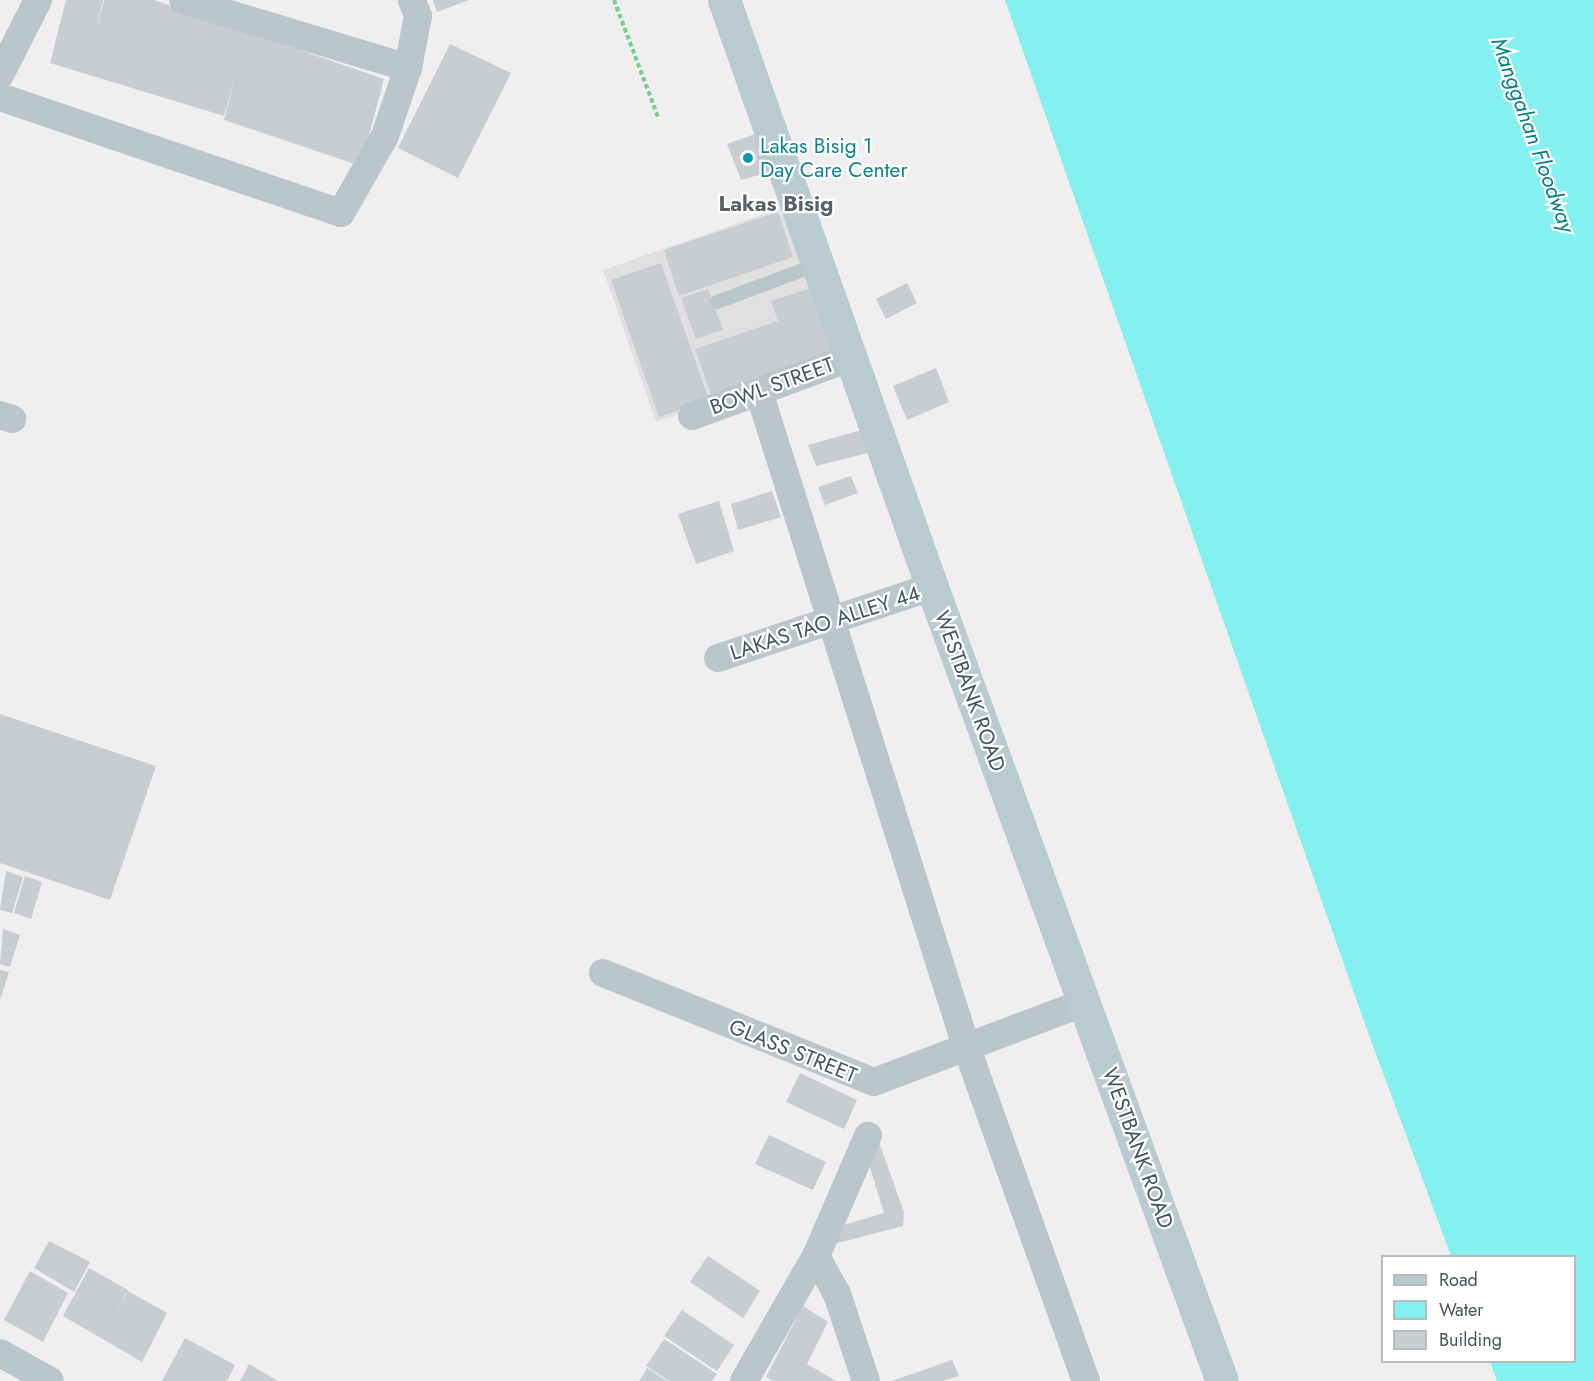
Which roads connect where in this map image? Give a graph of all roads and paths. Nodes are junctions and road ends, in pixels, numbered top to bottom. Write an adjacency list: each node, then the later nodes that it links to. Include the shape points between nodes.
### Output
1 (412, 0): 6 (street, via 418,16)
2 (614, 0): 9 (path)
3 (724, 0): 10 (street, WESTBANK ROAD)
4 (201, 3): 6 (street)
5 (20, 13): 7 (street)
6 (408, 68): 8 (street, via 385,136 341,213)
7 (0, 75)
8 (0, 97)
9 (658, 117)
10 (819, 264): 11 (lane); 12 (street, WESTBANK ROAD)
11 (717, 302)
12 (852, 357): 13 (street, BOWL STREET); 15 (street, WESTBANK ROAD)
13 (759, 392): 14 (street, BOWL STREET); 16 (street)
14 (692, 416)
15 (932, 588): 16 (street, LAKAS TAO ALLEY 44); 19 (street, WESTBANK ROAD)
16 (831, 622): 17 (street, LAKAS TAO ALLEY 44); 20 (street)
17 (718, 658)
18 (603, 973): 20 (street, GLASS STREET, via 874,1082)
19 (1086, 1002): 20 (street, GLASS STREET); 28 (street, WESTBANK ROAD)
20 (966, 1046): 27 (street)
21 (868, 1136): 22 (street)
22 (816, 1256): 25 (street); 26 (street, via 837,1294)
23 (0, 1353): 24 (street)
24 (50, 1381)
25 (744, 1381)
26 (866, 1381)
27 (1086, 1381)
28 (1222, 1381)

